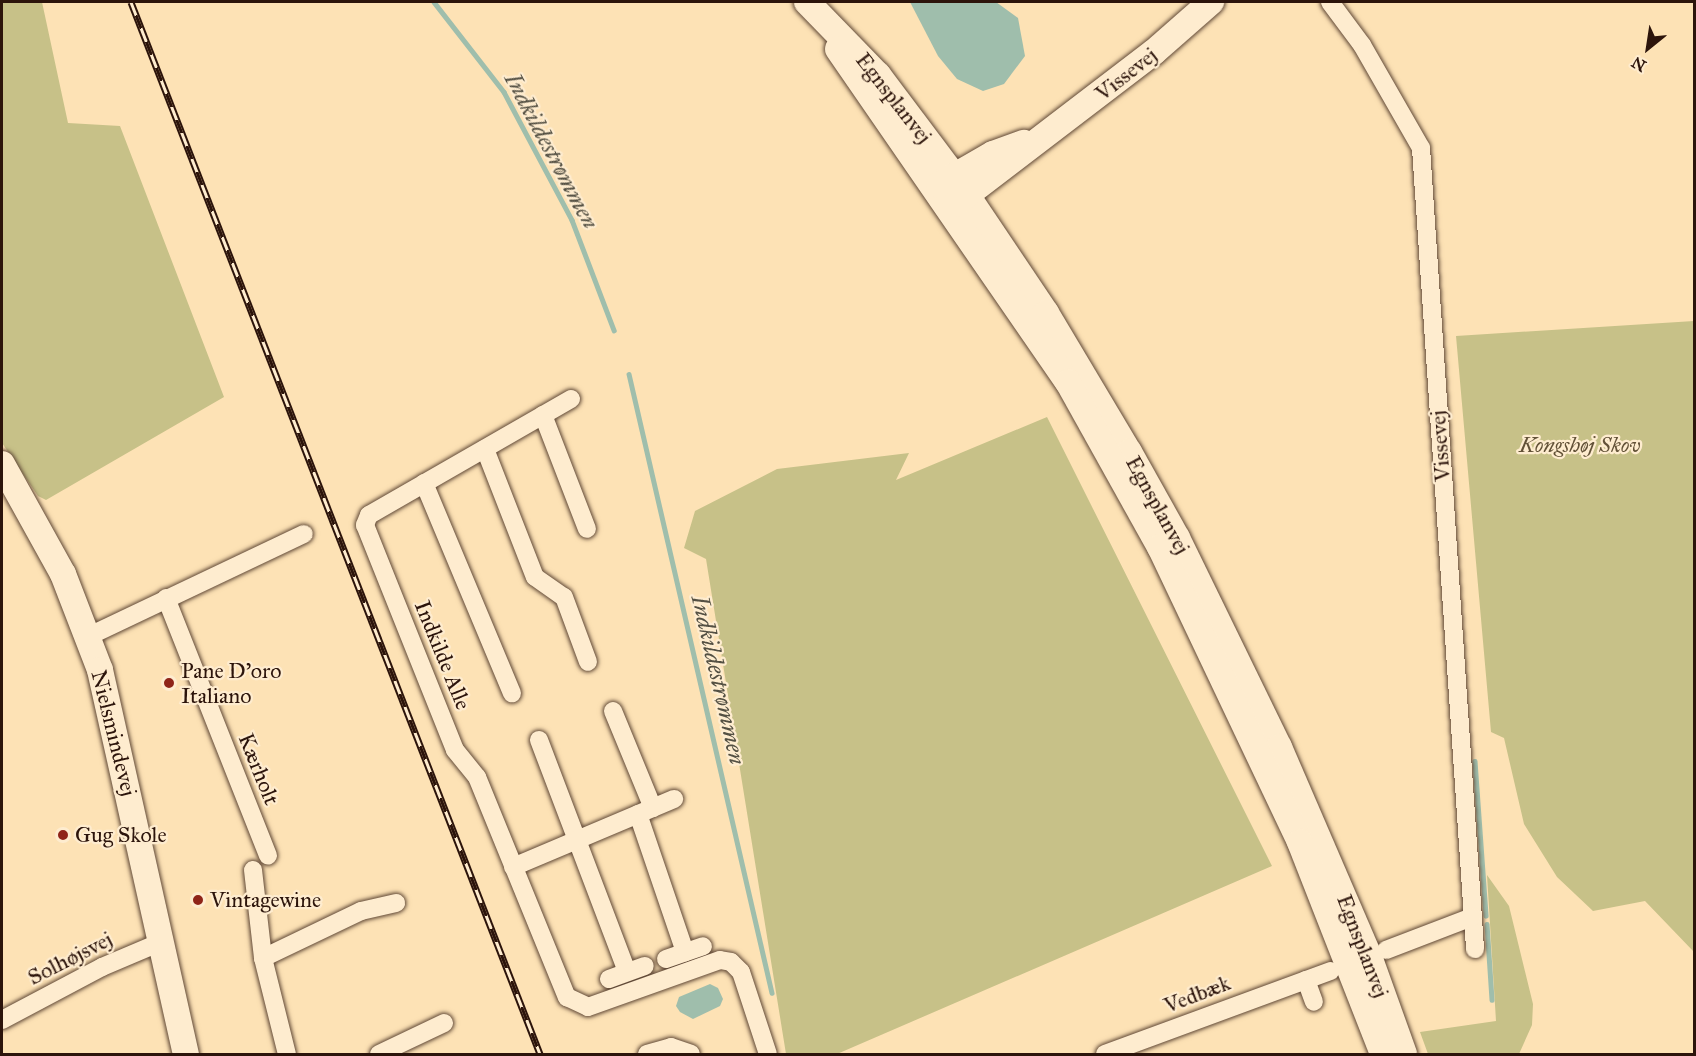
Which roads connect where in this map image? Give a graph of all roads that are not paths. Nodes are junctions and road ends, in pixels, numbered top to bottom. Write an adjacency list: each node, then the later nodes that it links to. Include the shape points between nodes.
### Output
1 (1211, 2): 4 (main road, Vissevej, via 1154,52)
2 (1330, 2): 28 (street, Vissevej, via 1362,45 1421,148)
3 (812, 7): 6 (main road, Egnsplanvej, via 855,76); 6 (main road, Egnsplanvej, via 878,75)
4 (1036, 139): 5 (main road, Vissevej); 6 (main road, Vissevej, via 993,154)
5 (1002, 170): 6 (main road, Vissevej); 7 (main road, via 992,191 995,210)
6 (949, 190): 7 (main road, Egnsplanvej); 51 (main road, Egnsplanvej, via 1068,382 1160,548 1300,842)
7 (1046, 313): 52 (main road, Egnsplanvej, via 1172,528 1230,641 1324,847)
8 (572, 399): 9 (street, Indkilde Alle)
9 (543, 415): 10 (street, Indkilde Alle); 13 (street)
10 (485, 449): 12 (street, Indkilde Alle); 17 (street, via 535,577 564,597)
11 (2, 464): 16 (main road, Nielsmindevej, via 47,541)
12 (424, 483): 18 (street, Indkilde Alle); 25 (street, Indkilde Alle, via 369,515 365,525 455,750 477,777)
13 (587, 529)
14 (304, 534): 15 (street)
15 (166, 598): 16 (street); 24 (street, Kærholt)
16 (87, 637): 29 (main road, Nielsmindevej, via 116,729)
17 (588, 662)
18 (512, 693)
19 (613, 711): 22 (street)
20 (539, 740): 23 (street)
21 (674, 799): 22 (street)
22 (646, 811): 23 (street); 33 (street)
23 (578, 839): 25 (street); 38 (street)
24 (268, 856)
25 (513, 867): 49 (street, Indkilde Alle, via 567,997 588,1007 720,960 731,962 741,972)
26 (253, 870): 34 (street)
27 (396, 903): 34 (street, via 361,912)
28 (1472, 916): 31 (street, Vissevej); 32 (street)
29 (161, 942): 42 (street, Solhøjsvej, via 102,967); 44 (main road, Nielsmindevej)
30 (703, 946): 33 (street)
31 (1475, 949)
32 (1386, 950)
33 (685, 952): 35 (street)
34 (263, 958): 45 (street)
35 (666, 959)
36 (645, 966): 38 (street)
37 (1330, 971): 40 (street, Vedbæk)
38 (627, 972): 39 (street)
39 (609, 979)
40 (1306, 980): 41 (street); 50 (street, Vedbæk)
41 (1314, 1002)
42 (2, 1020)
43 (444, 1023): 46 (street)
44 (186, 1054)
45 (287, 1054)
46 (379, 1054)
47 (647, 1054): 48 (street, via 671,1047)
48 (691, 1054)
49 (768, 1054)
50 (1105, 1054)
51 (1383, 1054)
52 (1404, 1054)

